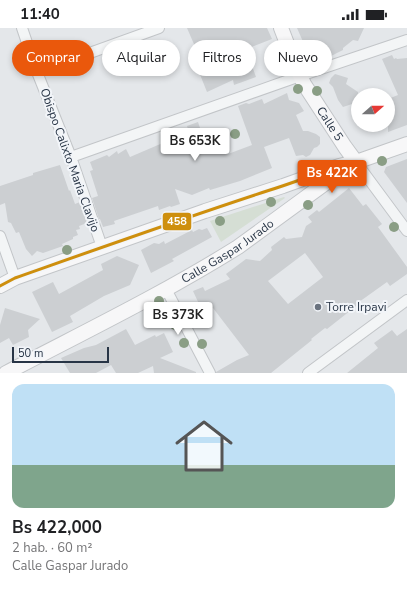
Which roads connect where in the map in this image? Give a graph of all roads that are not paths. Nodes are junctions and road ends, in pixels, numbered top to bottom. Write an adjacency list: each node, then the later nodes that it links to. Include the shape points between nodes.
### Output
1 (22, 28): 4 (street, Obispo Calixto Maria Clavijo)
2 (159, 28): 7 (street)
3 (281, 28): 5 (main road, Calle 5)
4 (26, 40)
5 (286, 40)
6 (407, 40): 8 (street)
7 (94, 51)
8 (332, 65)
9 (39, 76): 12 (street, Obispo Calixto Maria Clavijo)
10 (300, 76): 12 (street); 13 (main road, Calle 5)
11 (407, 144): 13 (main road)
12 (71, 156): 16 (street, Obispo Calixto Maria Clavijo)
13 (356, 162): 14 (street, Calle 5); 16 (main road); 19 (main road, Calle Gaspar Jurado, via 238,247)
14 (407, 231)
15 (0, 236): 17 (street)
16 (102, 247): 17 (main road)
17 (15, 278): 18 (main road)
18 (0, 286)
19 (166, 289): 21 (main road, Calle Gaspar Jurado); 22 (street)
20 (407, 300): 23 (street)
21 (6, 373)
22 (210, 373)
23 (308, 373)

